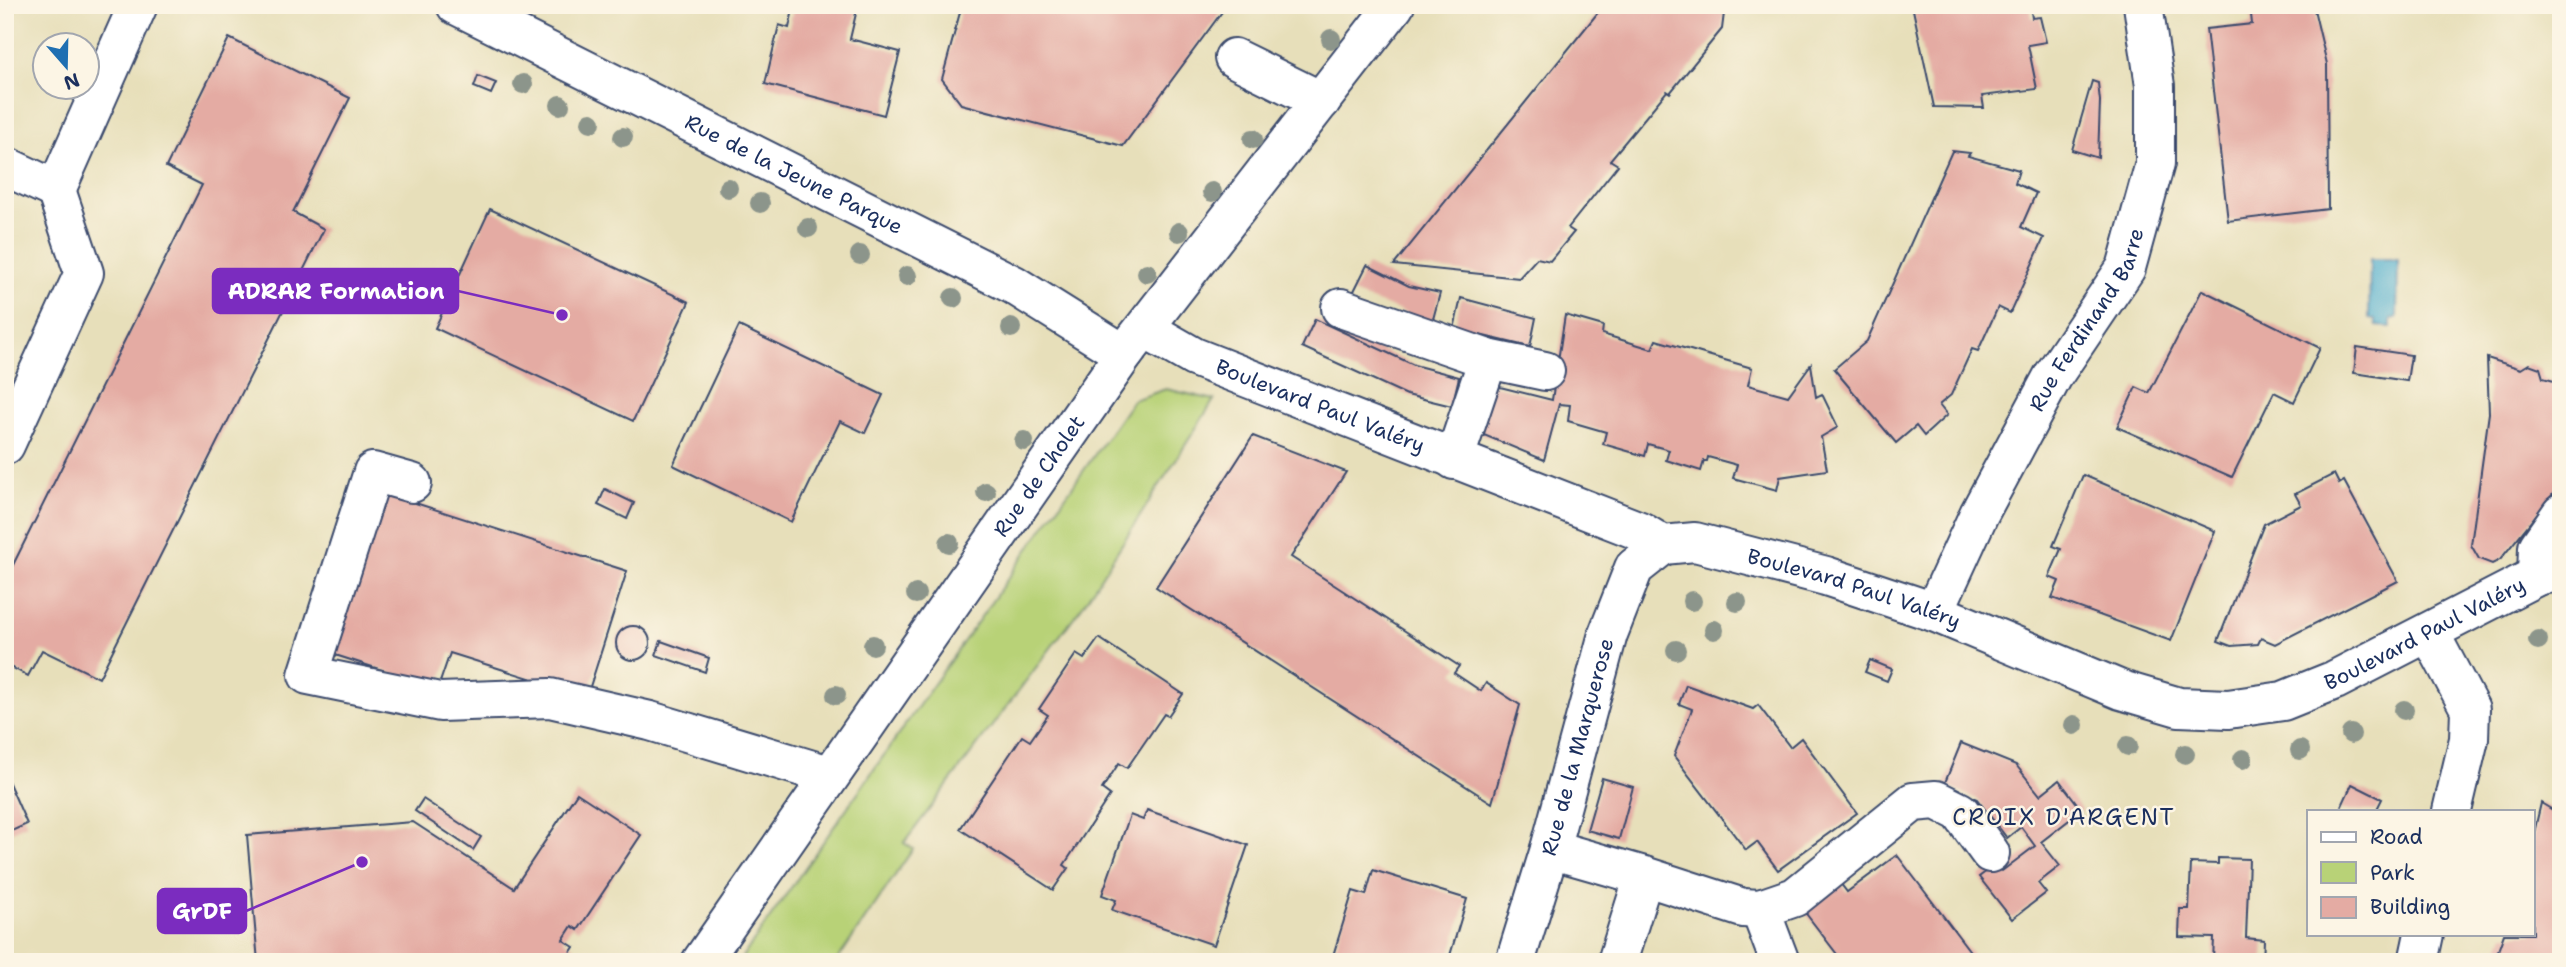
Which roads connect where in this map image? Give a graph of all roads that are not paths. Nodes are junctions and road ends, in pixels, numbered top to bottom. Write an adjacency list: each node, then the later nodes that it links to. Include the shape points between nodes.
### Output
1 (138, 5): 8 (street)
2 (456, 5): 10 (street, Rue de la Jeune Parque)
3 (1395, 5): 6 (street, Rue de Cholet)
4 (2143, 5): 19 (street, Rue Ferdinand Barre, via 2155,86 2155,163 2126,268 2053,376 1979,514)
5 (1234, 58): 6 (street)
6 (1321, 101): 10 (street, Rue de Cholet)
7 (5, 166): 8 (street)
8 (56, 190): 13 (street, via 84,273)
9 (1341, 308): 11 (street)
10 (1135, 341): 14 (street, Boulevard Paul Valéry, via 1286,391); 21 (street, Rue de Cholet)
11 (1488, 359): 12 (street); 14 (street)
12 (1545, 371)
13 (5, 445)
14 (1454, 460): 17 (street, Boulevard Paul Valéry, via 1640,531)
15 (412, 483): 21 (street, via 373,472 308,675 440,702 550,698 650,721)
16 (2561, 514): 18 (street, via 2538,547)
17 (1663, 545): 19 (street, Boulevard Paul Valéry, via 1695,542 1826,576); 23 (street, Rue de la Marquerose, via 1634,568 1608,634)
18 (2549, 574): 20 (street, Boulevard Paul Valéry)
19 (1934, 612): 20 (street, Boulevard Paul Valéry, via 2121,690 2179,707 2228,709 2283,701)
20 (2429, 632): 22 (street, via 2470,709 2469,739)
21 (830, 775): 28 (street, Rue de Cholet)
22 (2452, 810)
23 (1550, 849): 25 (street); 29 (street, Rue de la Marquerose)
24 (1990, 853): 26 (street, via 1960,813 1936,800 1913,802 1796,897)
25 (1644, 876): 26 (street, via 1743,908); 30 (street)
26 (1760, 909): 31 (street)
27 (2424, 936): 32 (street)
28 (701, 962)
29 (1515, 962)
30 (1617, 962)
31 (1780, 962)
32 (2418, 962)

